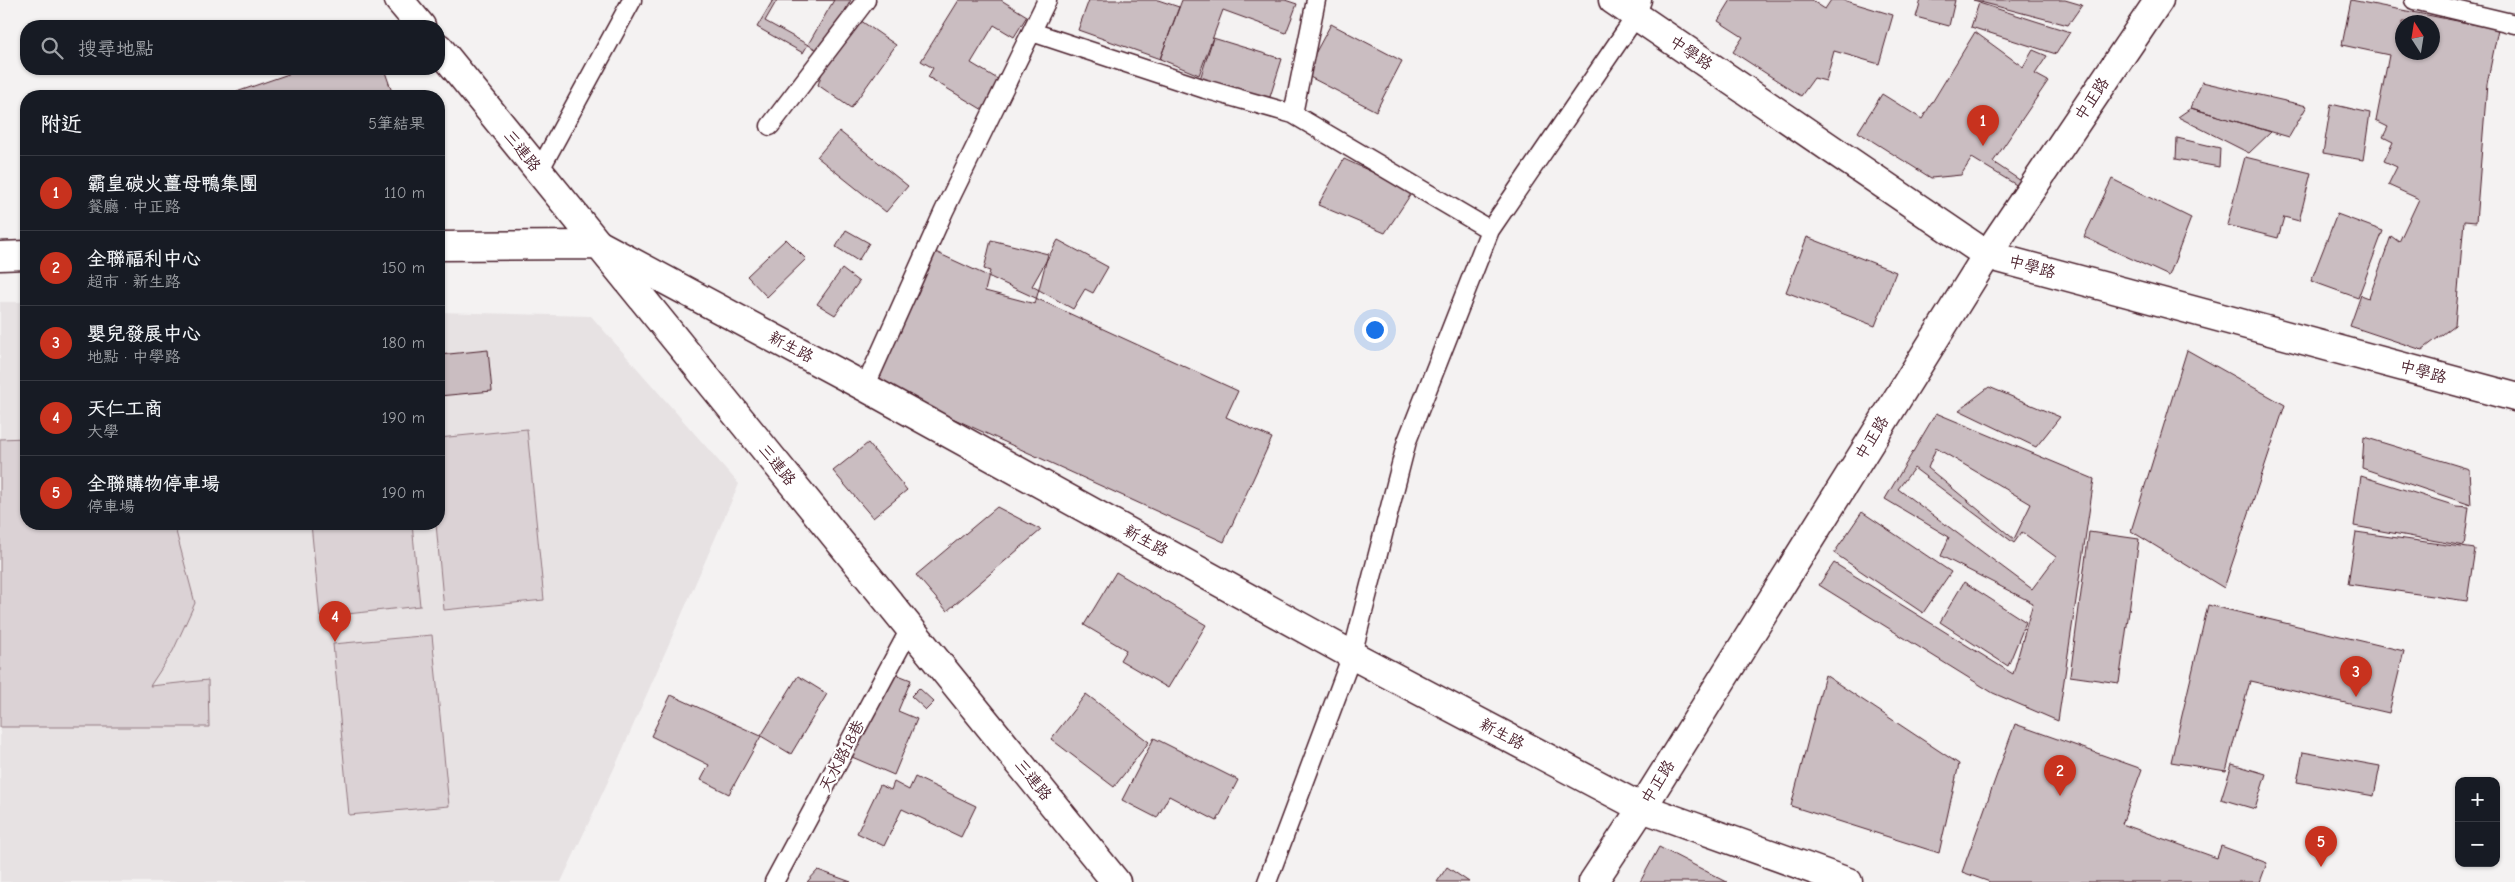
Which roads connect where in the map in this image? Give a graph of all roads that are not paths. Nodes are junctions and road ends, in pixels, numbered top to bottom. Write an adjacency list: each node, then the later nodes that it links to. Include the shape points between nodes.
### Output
1 (399, 0): 10 (street)
2 (632, 0): 16 (lane)
3 (866, 0): 15 (lane)
4 (1047, 0): 12 (lane)
5 (1316, 0): 14 (lane)
6 (1612, 0): 9 (street, 中學路)
7 (2159, 0): 21 (street, 中正路)
8 (2414, 0): 11 (lane)
9 (1639, 8): 17 (lane); 21 (street, 中學路)
10 (416, 20)
11 (2515, 24)
12 (1032, 32): 14 (lane, via 1205,89); 23 (lane, via 944,211)
13 (445, 55): 16 (street, 三連路)
14 (1293, 114): 17 (lane)
15 (770, 126)
16 (539, 172): 18 (street, 三連路)
17 (1490, 230): 26 (lane, via 1407,442)
18 (600, 245): 19 (street, 新生路); 23 (street, 新生路); 25 (street, 三連路)
19 (445, 246)
20 (20, 255): 22 (street)
21 (1987, 255): 24 (street, 中學路); 27 (street, 中正路)
22 (0, 256)
23 (865, 387): 26 (street, 新生路)
24 (2515, 396)
25 (910, 629): 28 (lane, 天水路18巷); 29 (street, 三連路)
26 (1352, 655): 27 (street, 新生路); 30 (lane)
27 (1642, 808): 31 (street, 中正路); 32 (street, 新生路)
28 (774, 882)
29 (1116, 882)
30 (1267, 882)
31 (1593, 882)
32 (1848, 882)

